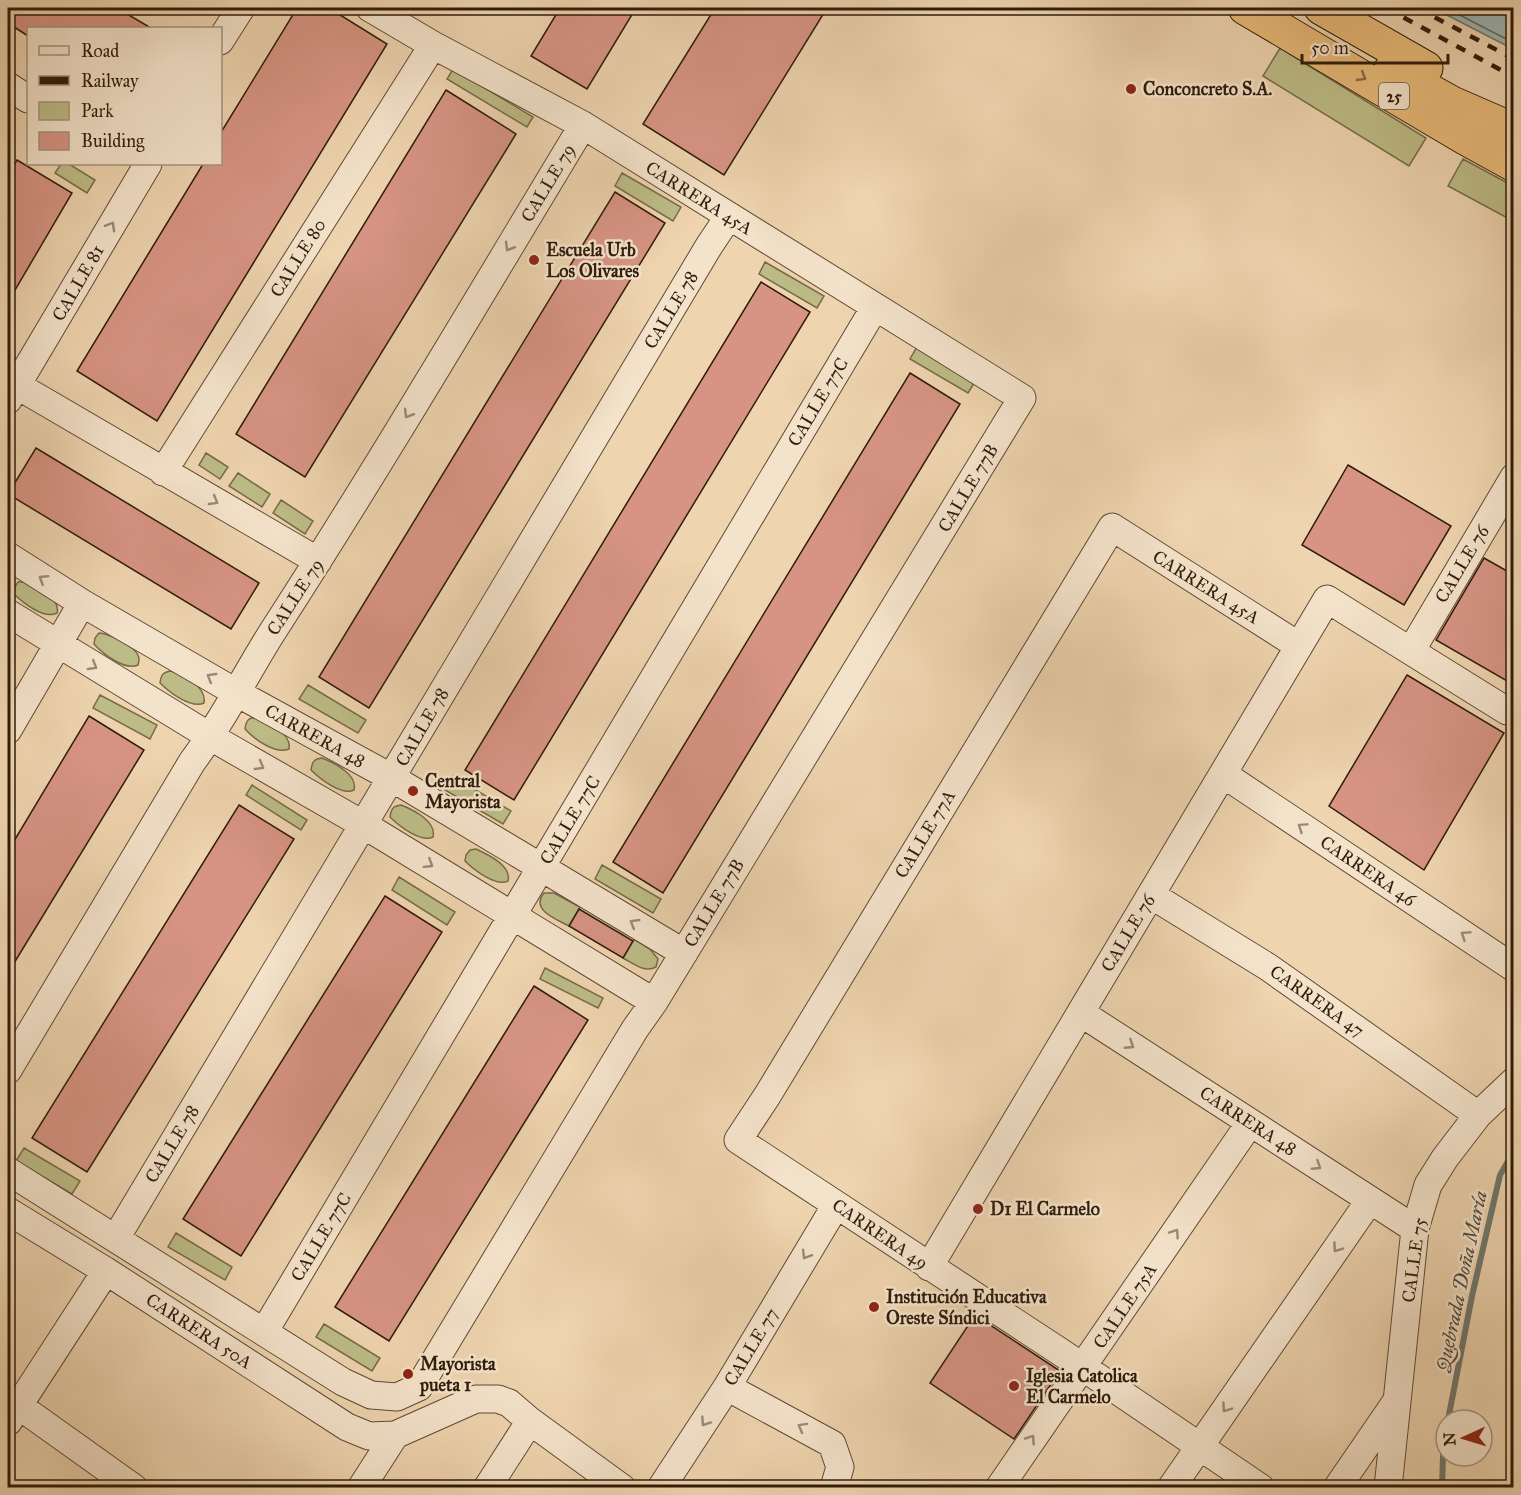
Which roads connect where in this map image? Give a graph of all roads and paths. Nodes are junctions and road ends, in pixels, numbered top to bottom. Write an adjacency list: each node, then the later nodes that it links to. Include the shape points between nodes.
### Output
1 (370, 8): 7 (street, CARRERA 45A)
2 (1245, 8): 14 (highway, 25, one-way to 14)
3 (1282, 8): 12 (highway, via 1452,103)
4 (1321, 8): 10 (highway, 25)
5 (238, 9): 6 (street)
6 (222, 37)
7 (433, 45): 11 (street, CARRERA 45A); 19 (street, CALLE 80)
8 (8, 86): 9 (street)
9 (27, 98)
10 (1514, 118)
11 (583, 125): 15 (street, CARRERA 45A); 23 (street, CALLE 79, one-way to 23)
12 (1514, 130)
13 (144, 165): 17 (street, CALLE 81, one-way to 13)
14 (1514, 165)
15 (729, 216): 16 (street, CARRERA 45A); 34 (street, CALLE 78)
16 (875, 307): 18 (street, CARRERA 45A); 36 (street, CALLE 77C)
17 (13, 393): 19 (street)
18 (1022, 398): 39 (street, CALLE 77B)
19 (163, 472): 23 (street, one-way to 23)
20 (1514, 477): 28 (street, CALLE 76)
21 (1112, 527): 27 (street, CARRERA 45A); 47 (street, CALLE 77A)
22 (8, 556): 24 (street, CARRERA 48, one-way to 22)
23 (318, 561): 29 (street, CALLE 79)
24 (82, 603): 26 (street); 29 (street, CARRERA 48, one-way to 24)
25 (8, 613): 26 (street)
26 (58, 645): 31 (street); 32 (street, one-way to 32)
27 (1299, 646): 28 (street, CALLE 76, via 1327,599); 33 (street, CALLE 76)
28 (1411, 651): 30 (street)
29 (237, 693): 32 (street, CALLE 79); 34 (street, CARRERA 48)
30 (1508, 711)
31 (8, 730)
32 (211, 737): 35 (street, one-way to 35); 43 (street, CALLE 79, via 192,762)
33 (1223, 774): 37 (street, CALLE 76); 40 (street, CARRERA 46, one-way to 33)
34 (392, 778): 35 (street, CALLE 78); 36 (street, CARRERA 48)
35 (364, 825): 38 (street, one-way to 38); 53 (street, CALLE 78)
36 (541, 868): 38 (street, CALLE 77C); 39 (street, CARRERA 48, one-way to 36)
37 (1151, 895): 42 (street, CALLE 76); 45 (street, CARRERA 47, via 1268,967)
38 (512, 915): 41 (street); 56 (street, CALLE 77C)
39 (684, 953): 41 (street, CALLE 77B)
40 (1514, 968)
41 (654, 1002): 56 (street, CALLE 77B, via 419,1387 397,1397 371,1395 343,1382)
42 (1081, 1013): 46 (street, CARRERA 48, one-way to 46); 54 (street, CALLE 76)
43 (8, 1070)
44 (1514, 1081): 45 (street, CALLE 75)
45 (1478, 1115): 52 (street, CALLE 75, via 1428,1185)
46 (1250, 1123): 49 (street, CARRERA 48, one-way to 49); 57 (street, CALLE 75A, one-way to 46)
47 (738, 1140): 50 (street, CARRERA 49)
48 (8, 1170): 53 (street)
49 (1370, 1200): 52 (street, CARRERA 48); 63 (street, one-way to 63)
50 (836, 1205): 54 (street, CARRERA 49); 58 (street, CALLE 77, one-way to 58)
51 (8, 1211): 55 (street, CARRERA 50A)
52 (1415, 1229): 59 (street, CALLE 75)
53 (116, 1238): 56 (street)
54 (929, 1267): 57 (street, CARRERA 49)
55 (106, 1271): 60 (street); 62 (street, CARRERA 50A, via 346,1427 369,1436)
56 (264, 1332)
57 (1082, 1368): 63 (street, CARRERA 49); 72 (street, CALLE 75A, one-way to 57)
58 (727, 1387): 64 (street, one-way to 58, via 832,1444); 71 (street, CALLE 77, one-way to 71)
59 (1399, 1399): 65 (street); 66 (street, CALLE 75)
60 (11, 1408): 67 (street)
61 (530, 1421): 62 (street, via 509,1403 476,1399); 69 (street); 70 (street)
62 (395, 1435): 68 (street)
63 (1199, 1446): 73 (street); 74 (street, CARRERA 49)
64 (837, 1477)
65 (1344, 1478): 66 (street, via 1368,1462 1378,1464)
66 (1389, 1479)
67 (134, 1488)
68 (361, 1488)
69 (487, 1488)
70 (622, 1488)
71 (661, 1488)
72 (999, 1488)
73 (1171, 1488)
74 (1261, 1488)

